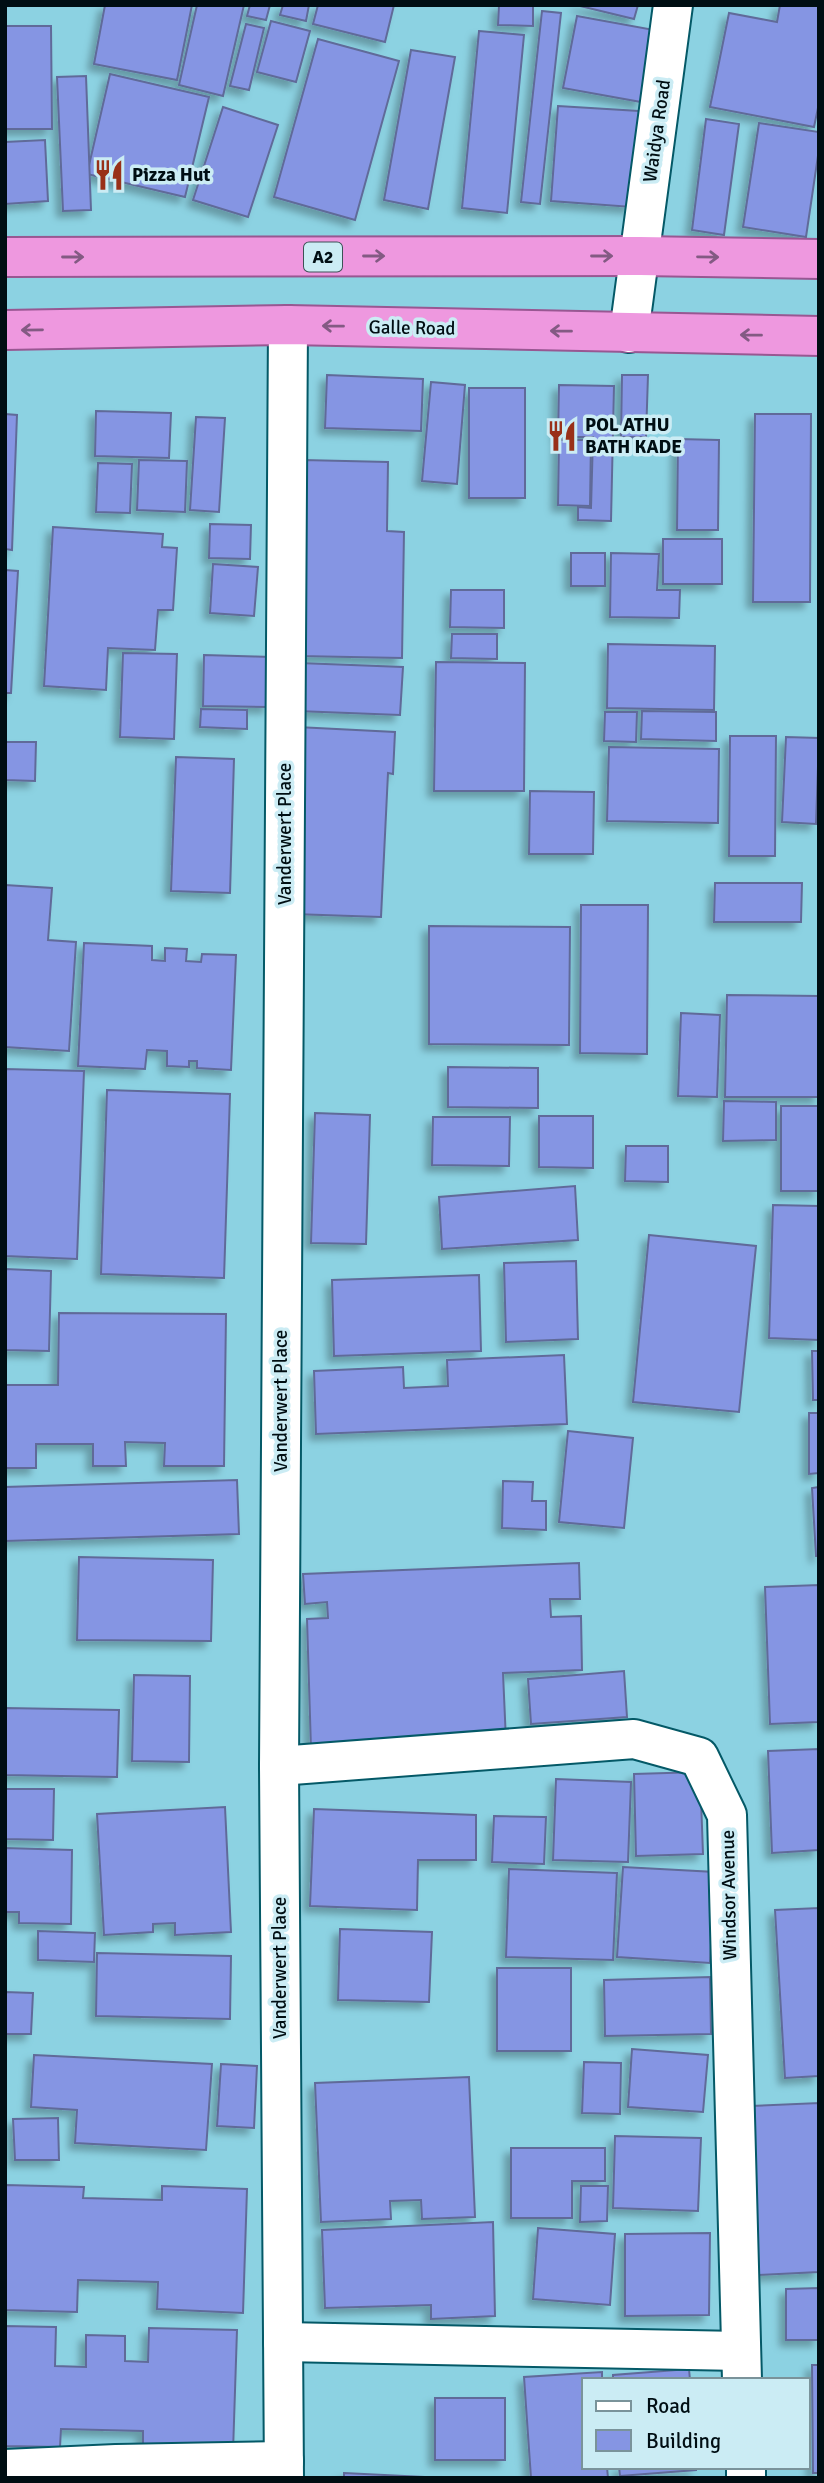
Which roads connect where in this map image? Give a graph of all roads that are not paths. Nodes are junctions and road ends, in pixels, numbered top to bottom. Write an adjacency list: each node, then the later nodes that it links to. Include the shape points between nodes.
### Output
1 (673, 5): 2 (street, Waidya Road)
2 (640, 256): 3 (highway, A2, one-way to 2); 4 (highway, A2, one-way to 4); 7 (street, Waidya Road)
3 (5, 257)
4 (819, 260)
5 (288, 325): 6 (highway, Galle Road, one-way to 6); 7 (highway, Galle Road, one-way to 5); 9 (street, Vanderwert Place)
6 (5, 330)
7 (629, 333): 8 (highway, Galle Road, one-way to 7)
8 (819, 336)
9 (279, 1766): 10 (street, Vanderwert Place); 11 (street, Windsor Avenue, via 634,1739 699,1757 727,1815)
10 (283, 2342): 11 (street); 13 (street, Vanderwert Place)
11 (741, 2366)
12 (5, 2469): 13 (street, via 116,2464)
13 (284, 2469)

